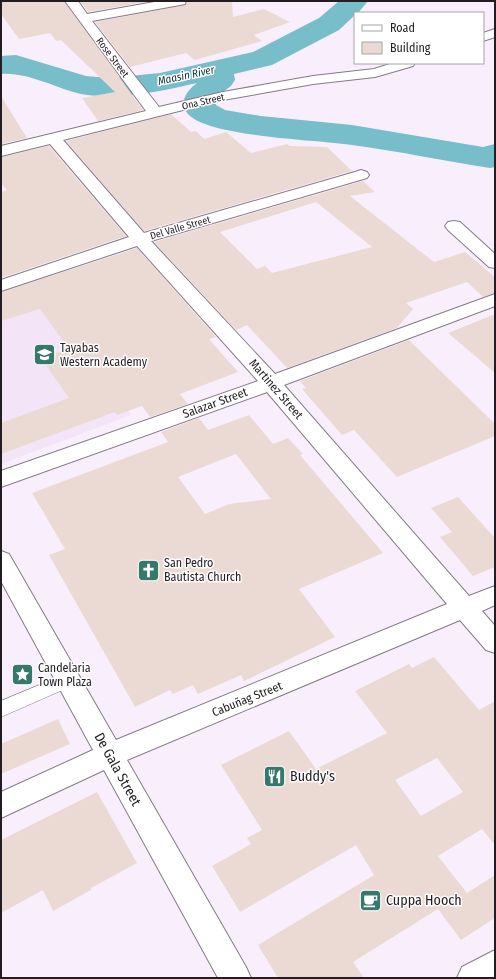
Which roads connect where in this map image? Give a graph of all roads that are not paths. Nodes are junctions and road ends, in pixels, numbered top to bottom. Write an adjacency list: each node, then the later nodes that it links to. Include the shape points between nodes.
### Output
1 (71, 1): 3 (street, Rose Street)
2 (180, 1): 3 (street)
3 (84, 18): 7 (street, Rose Street)
4 (495, 33): 5 (street)
5 (484, 36)
6 (405, 64): 7 (street, Ona Street, via 375,73 313,80 223,96)
7 (155, 112): 8 (street, Ona Street)
8 (53, 138): 9 (street, Ona Street); 12 (street, Martinez Street)
9 (1, 151)
10 (361, 175): 12 (street, Del Valle Street)
11 (454, 226): 13 (street)
12 (140, 239): 14 (street, Del Valle Street); 16 (street, Martinez Street)
13 (495, 263)
14 (1, 286)
15 (495, 300): 16 (street, Salazar Street)
16 (271, 383): 17 (street, Salazar Street); 20 (street, Martinez Street)
17 (1, 479)
18 (1, 560): 22 (street, De Gala Street)
19 (495, 595): 20 (street, Cabuñag Street)
20 (466, 608): 21 (street, Martinez Street); 24 (street, Cabuñag Street)
21 (495, 643)
22 (68, 680): 23 (lane); 24 (street, De Gala Street)
23 (1, 709)
24 (110, 755): 25 (street, Cabuñag Street); 27 (street, De Gala Street)
25 (1, 805)
26 (495, 964): 28 (street)
27 (235, 978)
28 (473, 978)

